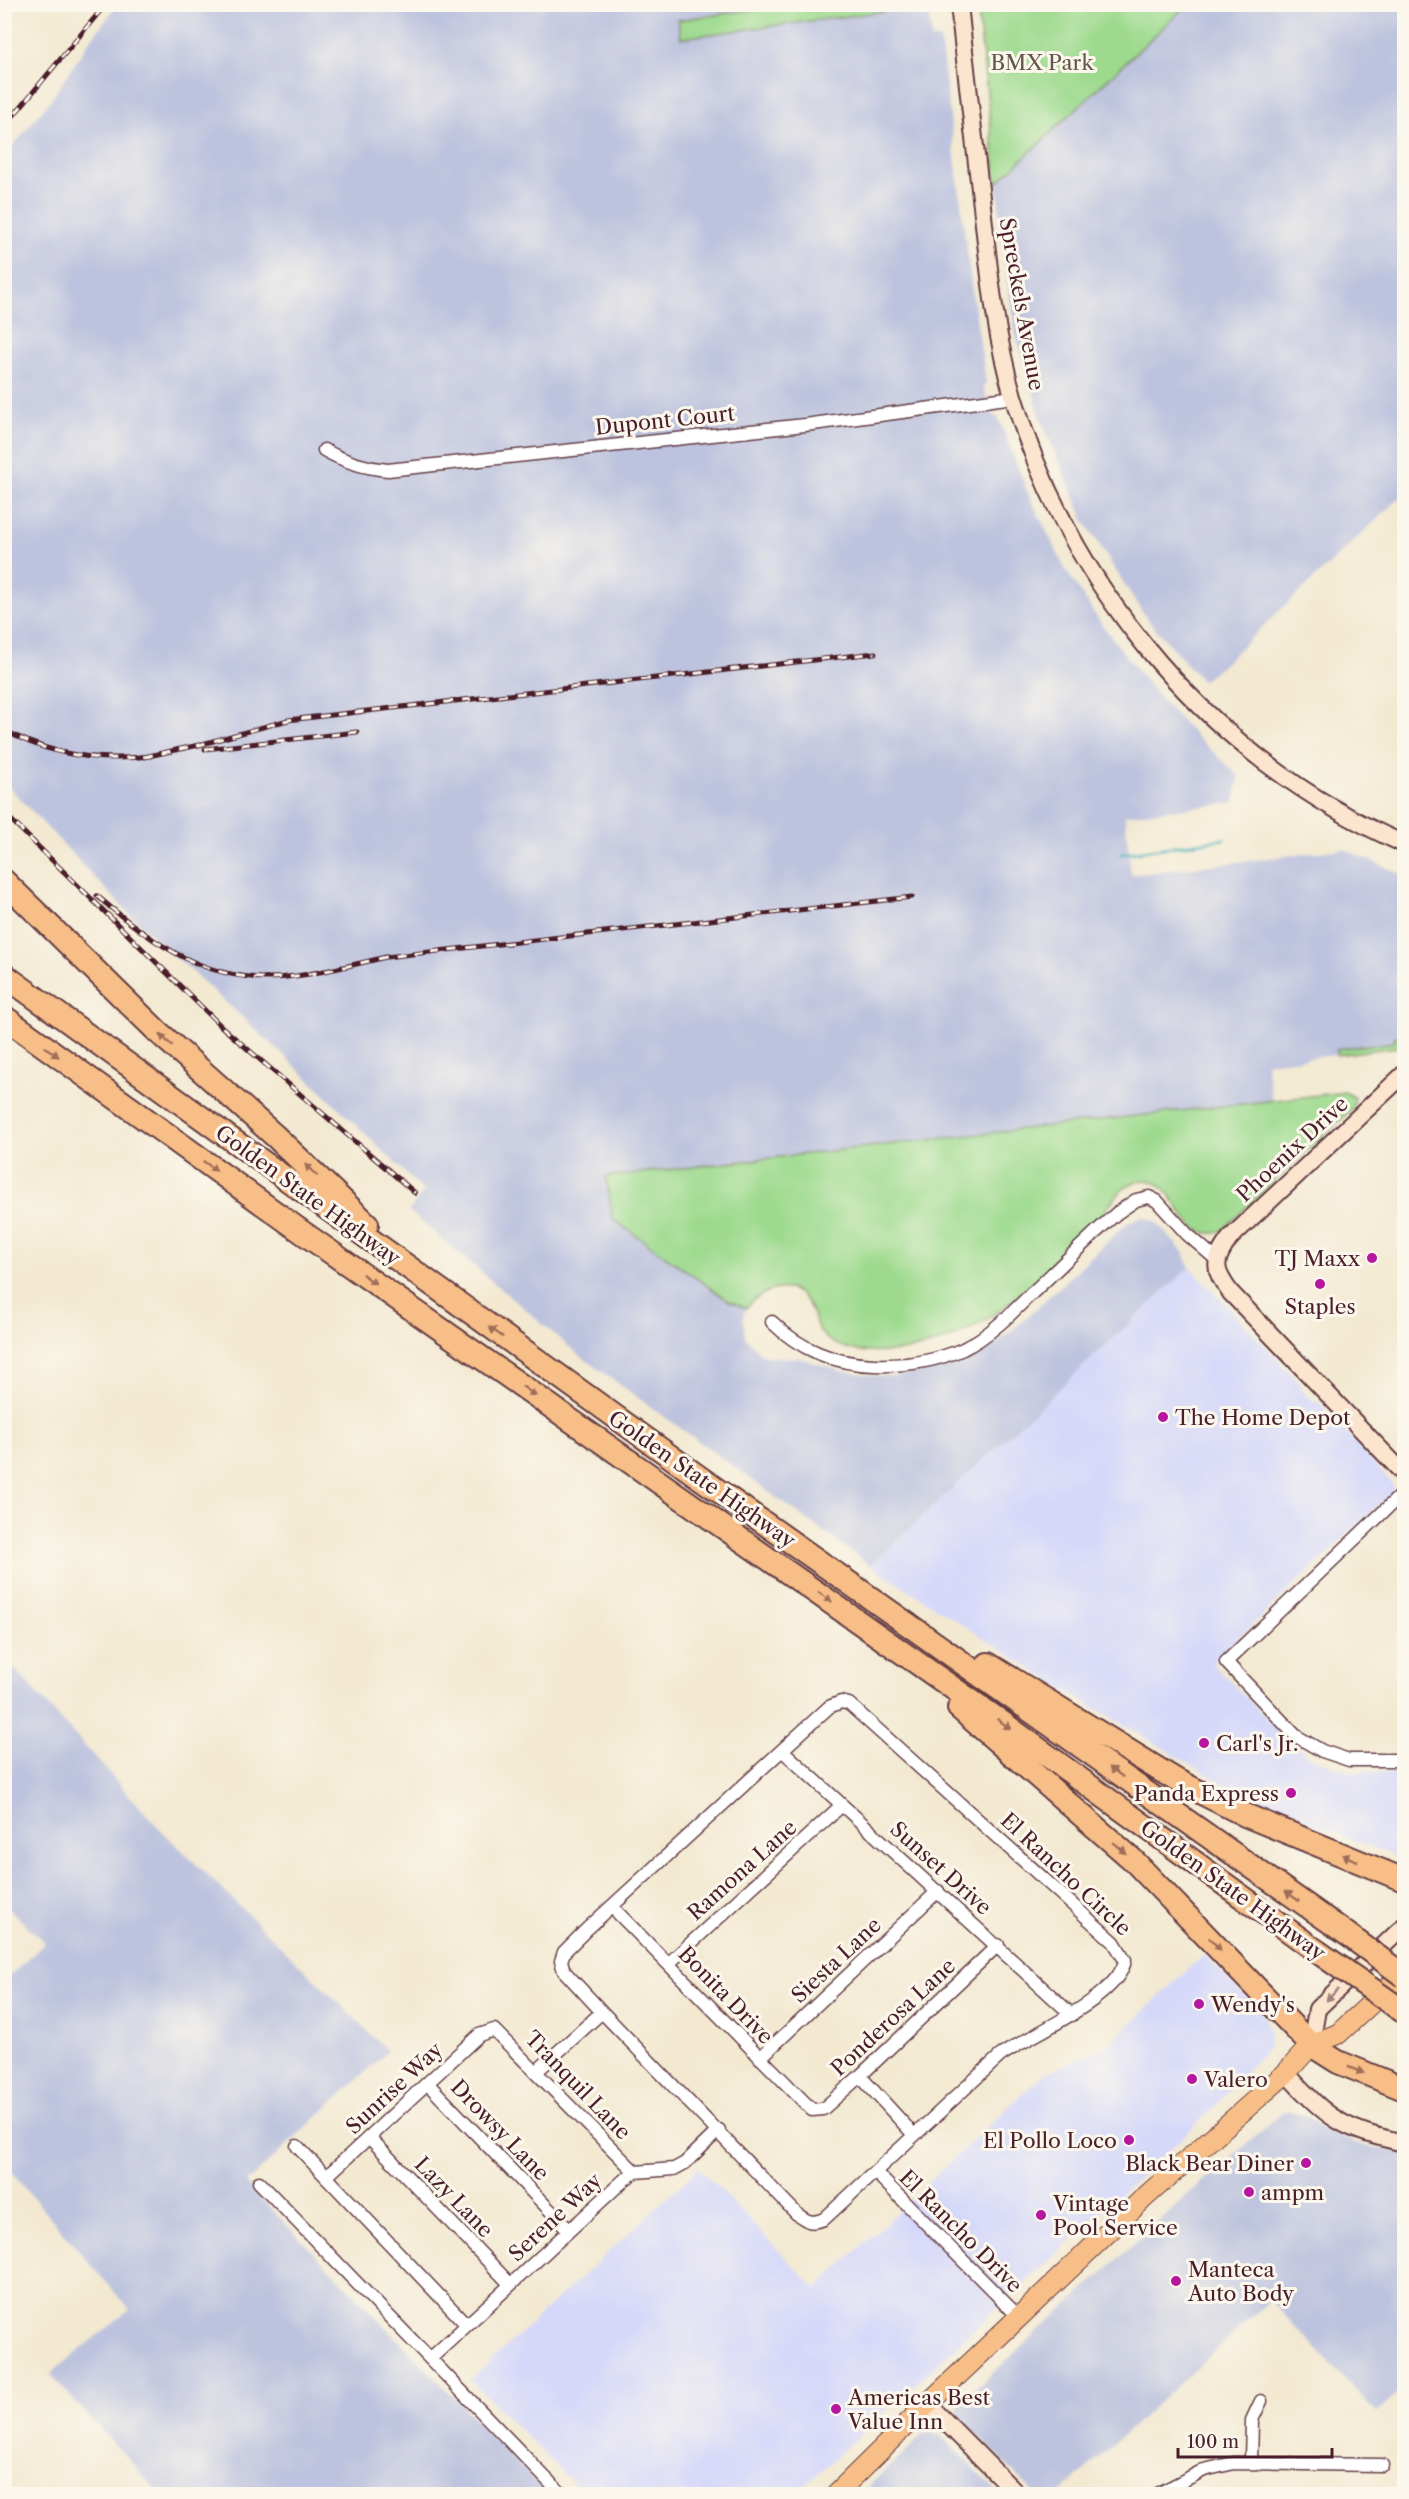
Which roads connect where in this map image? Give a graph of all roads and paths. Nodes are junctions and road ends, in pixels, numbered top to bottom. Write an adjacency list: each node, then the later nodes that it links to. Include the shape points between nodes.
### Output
1 (959, 4): 2 (street, Spreckels Avenue, via 990,282)
2 (1014, 398): 3 (street, Dupont Court, via 388,470 365,468); 4 (street, Spreckels Avenue, via 1041,476 1077,546 1112,603 1192,700 1269,765 1348,816)
3 (324, 450)
4 (1404, 844)
5 (4, 881): 10 (highway, one-way to 5, via 275,1136 158,1032)
6 (4, 975): 10 (highway, Golden State Highway)
7 (4, 1017): 15 (highway, Golden State Highway, one-way to 15, via 302,1232)
8 (1404, 1074): 9 (street, Phoenix Drive, via 1230,1238)
9 (1217, 1260): 11 (street, via 1149,1197 1106,1223 1002,1322 962,1349 926,1362 866,1365 832,1359 786,1336); 12 (street, via 1218,1272 1230,1292)
10 (429, 1283): 14 (highway, Golden State Highway, one-way to 10)
11 (772, 1322)
12 (1404, 1474)
13 (1404, 1492): 17 (street, via 1226,1662 1296,1736 1322,1751 1349,1760)
14 (766, 1524): 19 (highway, one-way to 14, via 1245,1815 1176,1780); 25 (highway, Golden State Highway, one-way to 14, bridge)
15 (853, 1617): 27 (highway, Golden State Highway, one-way to 27, bridge); 30 (highway, one-way to 30, via 1133,1860)
16 (783, 1751): 18 (street, Sunset Drive); 21 (street, El Rancho Circle); 28 (street, El Rancho Circle, via 829,1707 842,1702 849,1704 1114,1942 1125,1960 1124,1969 1086,2006)
17 (1404, 1757)
18 (842, 1805): 20 (street, Sunset Drive); 24 (street, Ramona Lane)
19 (1404, 1880)
20 (938, 1891): 23 (street, Sunset Drive); 31 (street, Siesta Lane)
21 (612, 1907): 24 (street, Bonita Drive); 26 (street, El Rancho Circle, via 564,1952 561,1961 564,1971)
22 (1404, 1926): 30 (street, one-way to 30, via 1317,2009)
23 (998, 1945): 28 (street, Sunset Drive); 34 (street, Ponderosa Lane)
24 (668, 1964): 31 (street, Bonita Drive)
25 (1404, 1975): 30 (main road, via 1338,2034)
26 (602, 2012): 32 (street); 38 (street, El Rancho Circle)
27 (1404, 2012)
28 (1072, 2014): 39 (street, El Rancho Circle, via 1000,2056)
29 (490, 2030): 32 (street, Tranquil Lane, via 499,2033); 35 (street, Sunrise Way)
30 (1311, 2045): 33 (main road); 36 (highway, one-way to 36, via 1338,2062)
31 (760, 2058): 37 (street, Bonita Drive)
32 (537, 2071): 43 (street, Tranquil Lane)
33 (1286, 2073): 41 (street, via 1332,2118 1361,2132); 49 (main road, via 1165,2179)
34 (860, 2076): 37 (street, Ponderosa Lane, via 823,2109); 39 (street)
35 (427, 2083): 40 (street, Sunrise Way); 47 (street, Drowsy Lane)
36 (1404, 2089)
37 (812, 2110)
38 (719, 2130): 43 (street, via 674,2169); 44 (street, El Rancho Circle, via 808,2222 824,2219)
39 (914, 2135): 44 (street, El Rancho Circle)
40 (369, 2137): 45 (street, Sunrise Way); 48 (street, Lazy Lane)
41 (1404, 2143)
42 (297, 2146): 45 (street)
43 (635, 2172): 47 (street, Serene Way)
44 (875, 2172): 49 (street, El Rancho Drive)
45 (326, 2177): 50 (street)
46 (259, 2182): 51 (street)
47 (569, 2230): 48 (street, Serene Way)
48 (510, 2284): 50 (street, Serene Way)
49 (1019, 2317): 53 (main road)
50 (466, 2324): 51 (street, Serene Way)
51 (430, 2359): 56 (street)
52 (1261, 2401): 54 (street, via 1252,2420)
53 (928, 2404): 57 (main road); 58 (street)
54 (1251, 2462): 55 (street); 59 (street, via 1204,2470)
55 (1382, 2465)
56 (561, 2494)
57 (836, 2494)
58 (1017, 2494)
59 (1158, 2494)

